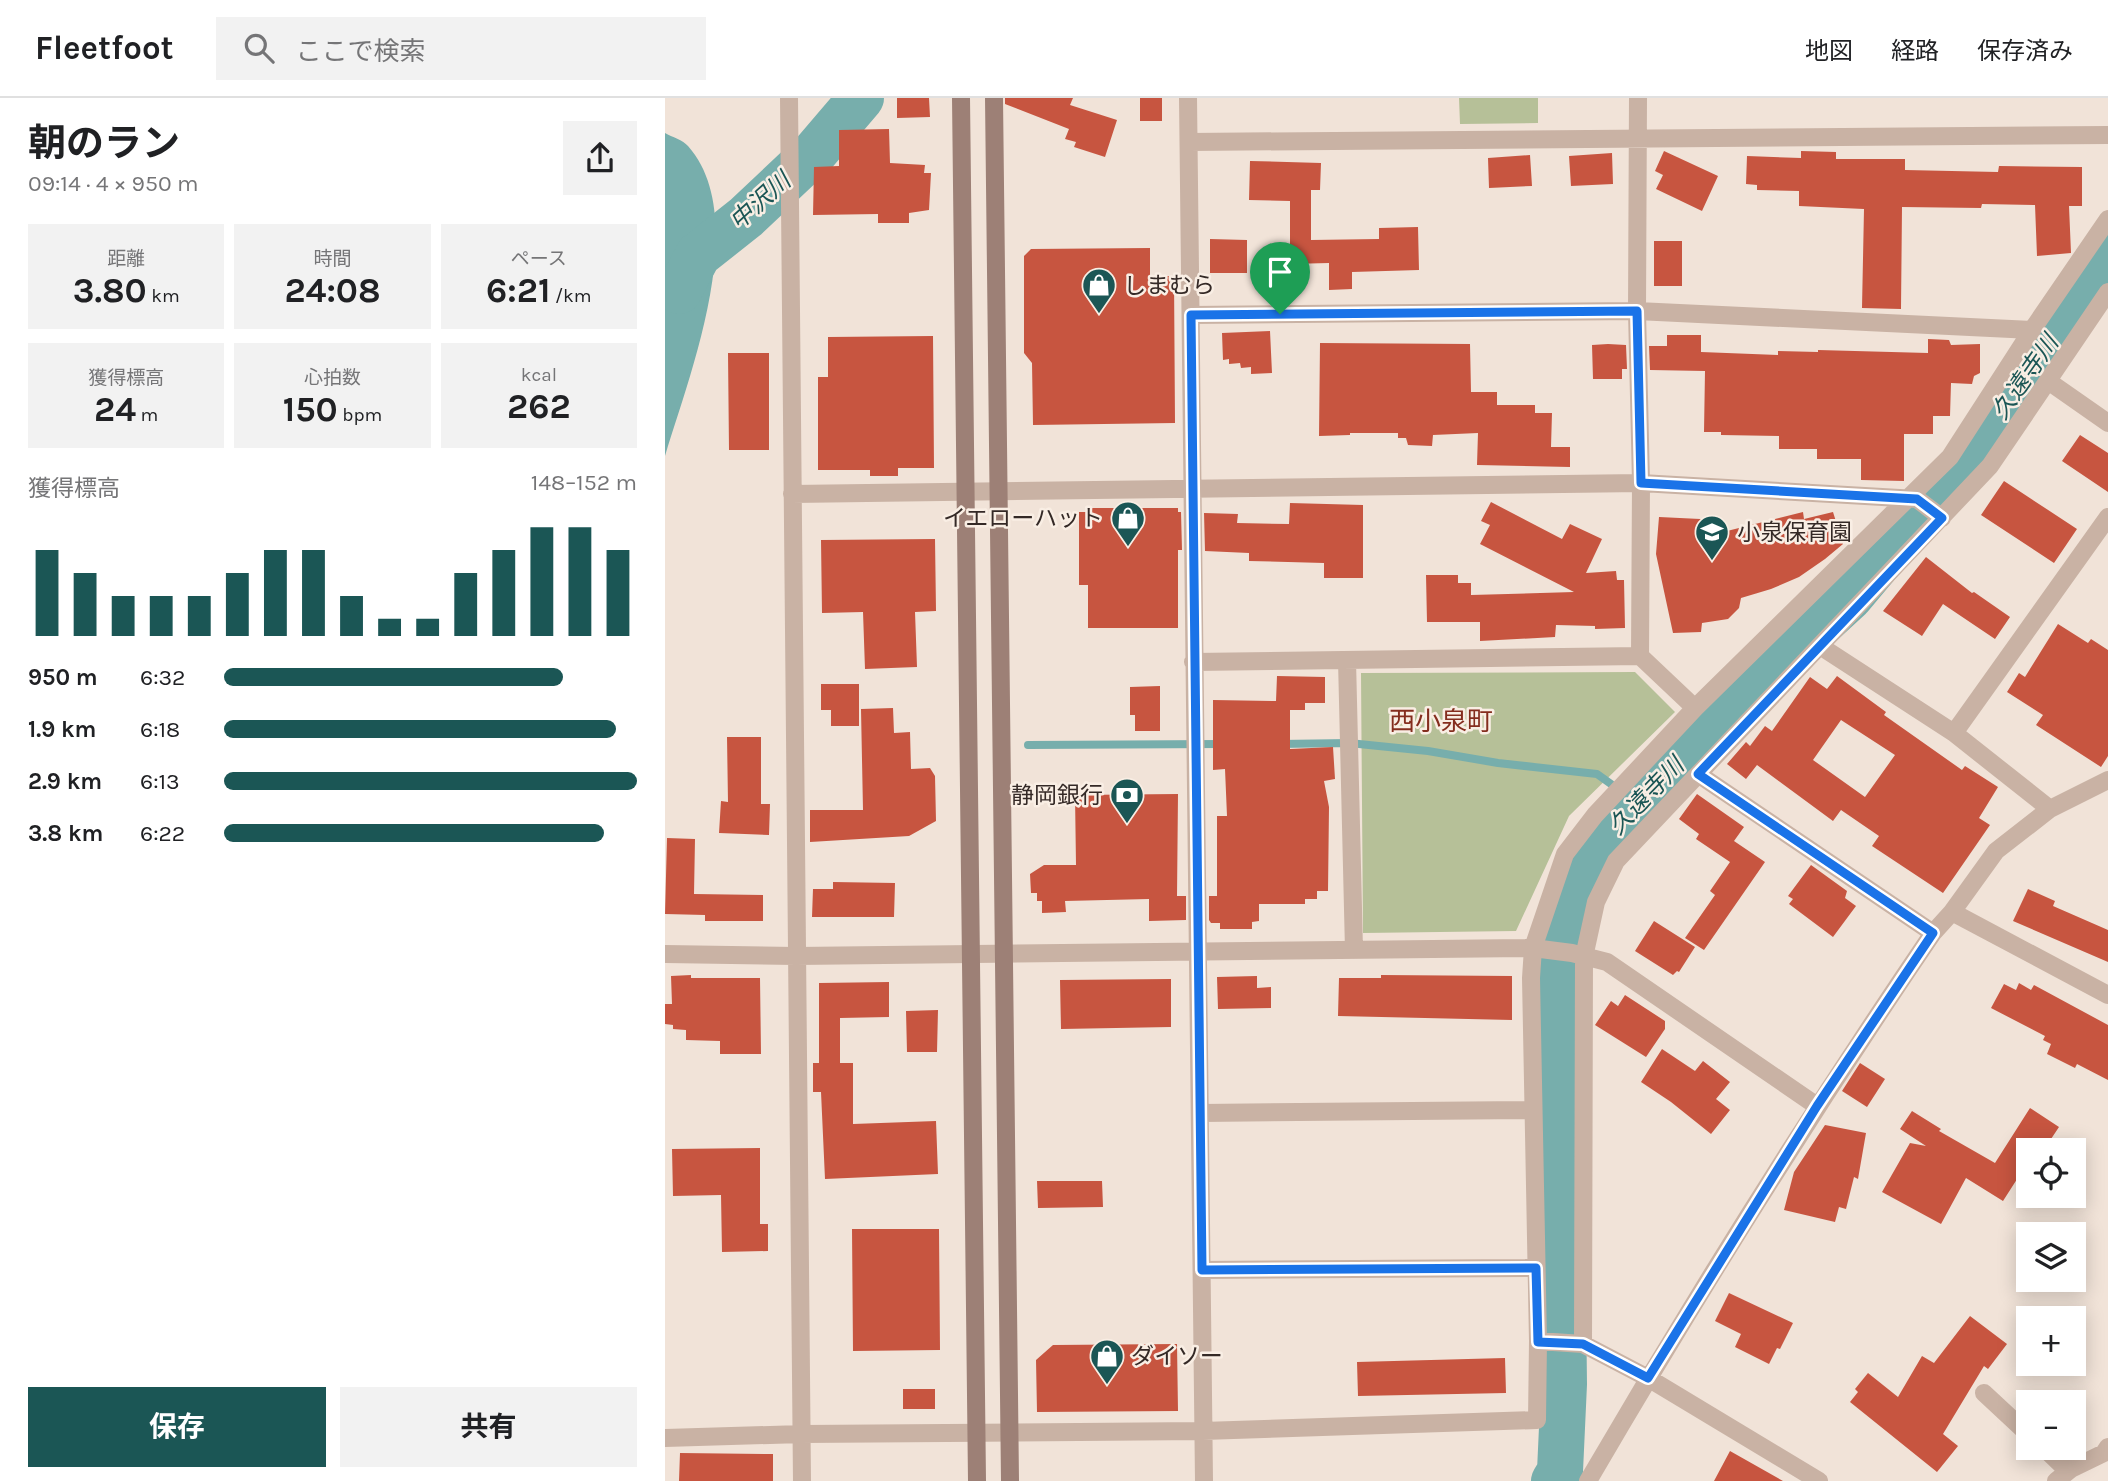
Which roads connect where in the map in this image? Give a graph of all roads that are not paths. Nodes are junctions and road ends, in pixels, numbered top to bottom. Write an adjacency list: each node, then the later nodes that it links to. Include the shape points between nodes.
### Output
1 (789, 98): 20 (street)
2 (961, 98): 19 (street)
3 (994, 98): 18 (street)
4 (1188, 98): 8 (street)
5 (1638, 98): 7 (street)
6 (2108, 135): 7 (street)
7 (1639, 137): 8 (street); 11 (street)
8 (1189, 142): 12 (street)
9 (2108, 219): 13 (street)
10 (2108, 292): 14 (street)
11 (1637, 311): 12 (street); 13 (street); 16 (street)
12 (1191, 315): 17 (street)
13 (2032, 330): 21 (street, via 1950,457)
14 (2048, 382): 15 (street); 22 (street, via 1990,466)
15 (2108, 423)
16 (1641, 483): 17 (street); 21 (street); 25 (street)
17 (1191, 489): 18 (street); 27 (street)
18 (998, 490): 19 (street); 40 (street)
19 (967, 491): 20 (street); 39 (street)
20 (792, 494): 42 (street)
21 (1913, 499): 22 (street); 28 (street)
22 (1938, 514): 24 (street)
23 (2108, 517): 29 (street)
24 (1820, 646): 29 (street); 30 (street)
25 (1640, 656): 26 (street); 28 (street)
26 (1347, 660): 27 (street); 36 (street)
27 (1193, 662): 37 (street)
28 (1695, 708): 35 (street, via 1595,815 1565,854)
29 (1954, 733): 32 (street)
30 (1698, 774): 34 (street); 41 (street, via 1616,861)
31 (2108, 780): 32 (street)
32 (2050, 809): 33 (street, via 1996,851)
33 (1952, 912): 34 (street); 43 (street)
34 (1933, 933): 44 (street)
35 (1540, 949): 36 (street); 41 (street); 45 (street, via 1531,978)
36 (1354, 950): 37 (street)
37 (1197, 951): 40 (street); 46 (street)
38 (665, 954): 42 (street)
39 (971, 954): 40 (street); 42 (street); 55 (street)
40 (1004, 954): 56 (street)
41 (1578, 955): 44 (street, via 1607,962); 50 (street)
42 (796, 956): 57 (street)
43 (2108, 995)
44 (1817, 1106): 51 (street)
45 (1532, 1110): 46 (street); 47 (street)
46 (1201, 1113): 48 (street)
47 (1536, 1268): 48 (street); 49 (street)
48 (1202, 1270): 54 (street)
49 (1542, 1342): 50 (street); 54 (street, via 1537,1420)
50 (1578, 1344): 51 (street)
51 (1648, 1378): 62 (street); 67 (street)
52 (1984, 1393): 53 (street)
53 (2016, 1423)
54 (1203, 1431): 56 (street); 66 (street)
55 (977, 1433): 56 (street); 57 (street); 64 (street)
56 (1009, 1433): 65 (street)
57 (802, 1434): 58 (street); 63 (street)
58 (665, 1438)
59 (2107, 1452): 61 (street)
60 (2052, 1460): 61 (street)
61 (2062, 1476)
62 (1812, 1479)
63 (802, 1481)
64 (977, 1481)
65 (1010, 1481)
66 (1203, 1481)
67 (1588, 1481)

